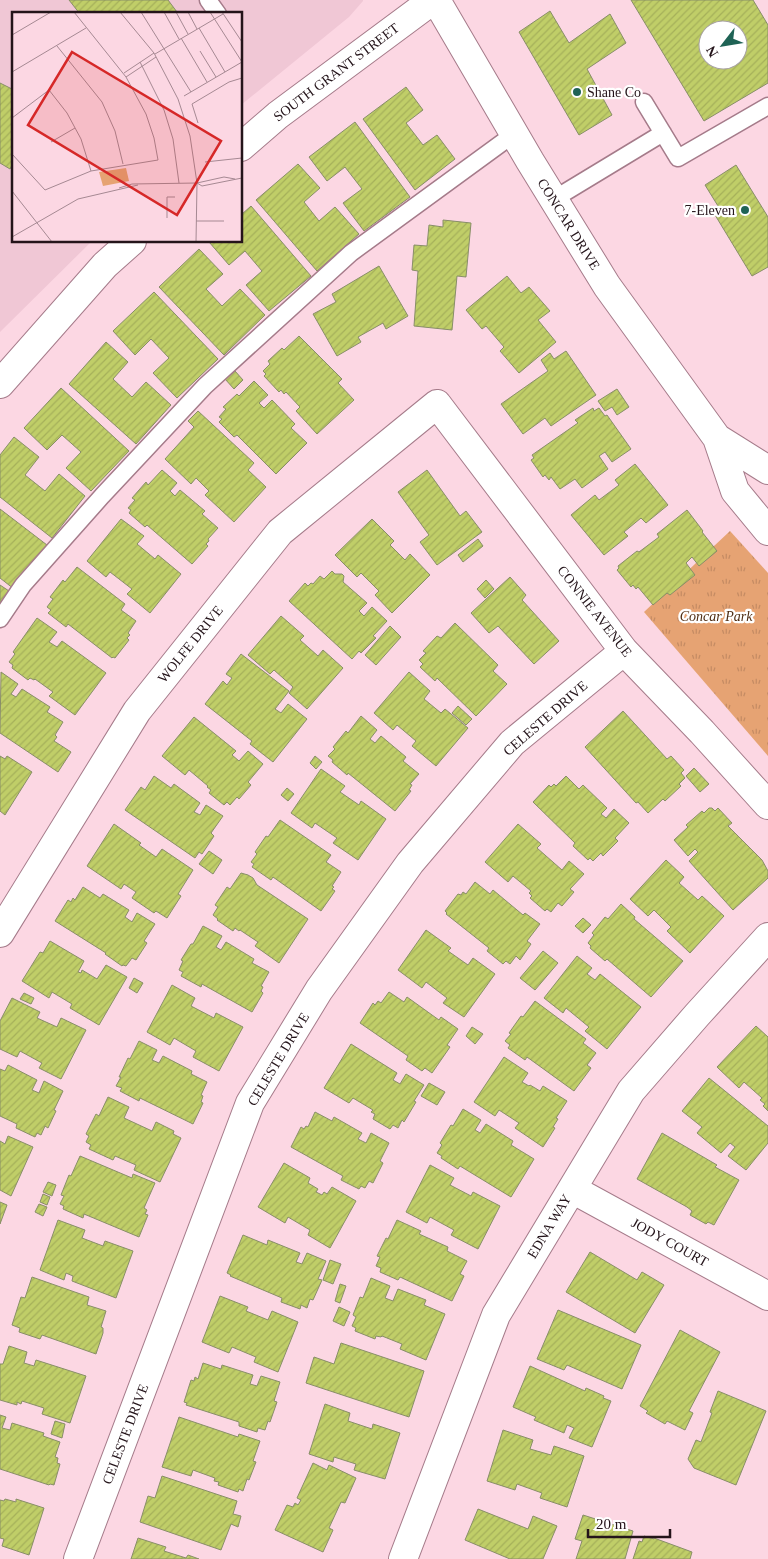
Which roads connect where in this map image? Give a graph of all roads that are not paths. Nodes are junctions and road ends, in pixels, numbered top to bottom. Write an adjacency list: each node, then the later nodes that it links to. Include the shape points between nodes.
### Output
1 (208, 0): 3 (lane)
2 (434, 0): 7 (street, CONCAR DRIVE); 8 (street, SOUTH GRANT STREET, via 278,115)
3 (217, 12)
4 (644, 102): 6 (lane)
5 (768, 106): 6 (lane, via 678,158)
6 (663, 133): 9 (lane)
7 (514, 134): 9 (street, CONCAR DRIVE); 16 (lane, via 351,253 205,386 23,585)
8 (242, 146)
9 (554, 199): 13 (street, CONCAR DRIVE, via 607,286)
10 (131, 242): 11 (street, via 104,265)
11 (0, 384)
12 (438, 404): 17 (street, CONNIE AVENUE); 19 (street, WOLFE DRIVE, via 280,532 137,711)
13 (717, 438): 14 (street, CONCAR DRIVE); 15 (street, CONCAR DRIVE, via 734,491)
14 (768, 470)
15 (768, 531)
16 (0, 620)
17 (624, 651): 18 (street, CONNIE AVENUE); 23 (street, CELESTE DRIVE, via 512,743 410,863 319,990 250,1104)
18 (768, 805)
19 (0, 933)
20 (768, 937): 21 (street, EDNA WAY, via 631,1091)
21 (572, 1188): 22 (street, JODY COURT); 24 (street, EDNA WAY, via 496,1315)
22 (768, 1296)
23 (78, 1559)
24 (403, 1559)

